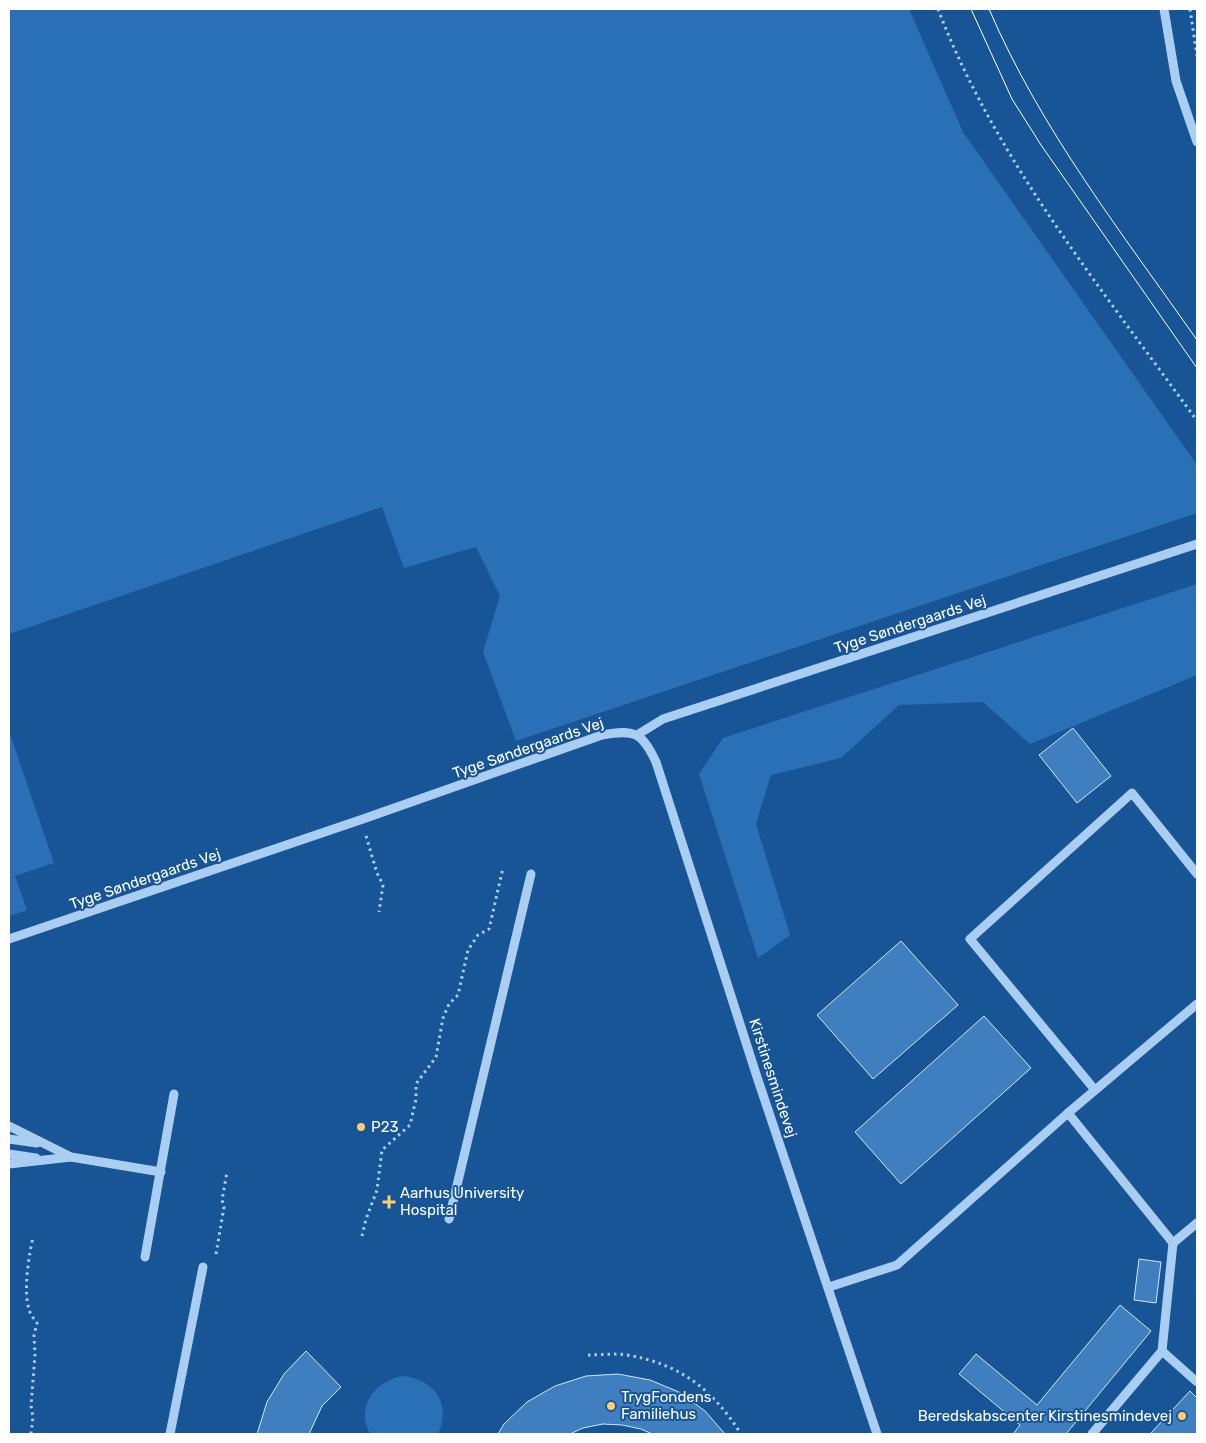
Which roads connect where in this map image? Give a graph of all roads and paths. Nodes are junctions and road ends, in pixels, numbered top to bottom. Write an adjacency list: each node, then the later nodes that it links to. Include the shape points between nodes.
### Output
1 (938, 9): 6 (path, via 1004,144 1059,229)
2 (1164, 9): 5 (street, via 1176,81)
3 (1190, 9): 4 (path)
4 (1197, 56)
5 (1197, 142)
6 (1197, 421)
7 (1197, 544): 8 (street, Tyge Søndergaards Vej, via 663,719)
8 (637, 735): 14 (street, Tyge Søndergaards Vej, via 624,731 602,735); 34 (street, Kirstinesmindevej, via 647,743 656,762 757,1077)
9 (368, 844): 13 (path, via 383,885)
10 (503, 868): 29 (path, via 489,929 478,935 468,950 458,995 449,1004 443,1018 436,1057 416,1084 410,1125 382,1150 377,1190)
11 (531, 874): 27 (street)
12 (1197, 874): 16 (street, via 1132,793 970,939)
13 (379, 912)
14 (9, 939)
15 (1197, 1004): 16 (street)
16 (1095, 1090): 18 (street)
17 (174, 1094): 26 (street)
18 (1068, 1113): 31 (street); 34 (street, via 897,1266)
19 (9, 1126): 21 (street)
20 (9, 1139): 21 (street)
21 (47, 1145): 23 (street)
22 (9, 1154): 24 (street)
23 (71, 1156): 24 (street); 26 (street)
24 (47, 1160): 25 (street)
25 (9, 1164)
26 (160, 1172): 32 (street)
27 (449, 1219)
28 (1197, 1223): 31 (street)
29 (362, 1236)
30 (33, 1237): 38 (path, via 27,1262 26,1291 28,1309 37,1323)
31 (1173, 1243): 35 (street)
32 (145, 1257)
33 (203, 1267): 39 (street)
34 (829, 1287): 41 (street, Kirstinesmindevej)
35 (1162, 1351): 37 (street); 42 (street)
36 (588, 1355): 40 (path, via 626,1355 662,1364 695,1382 723,1407)
37 (1197, 1382)
38 (31, 1434)
39 (170, 1434)
40 (741, 1434)
41 (877, 1434)
42 (1092, 1434)

